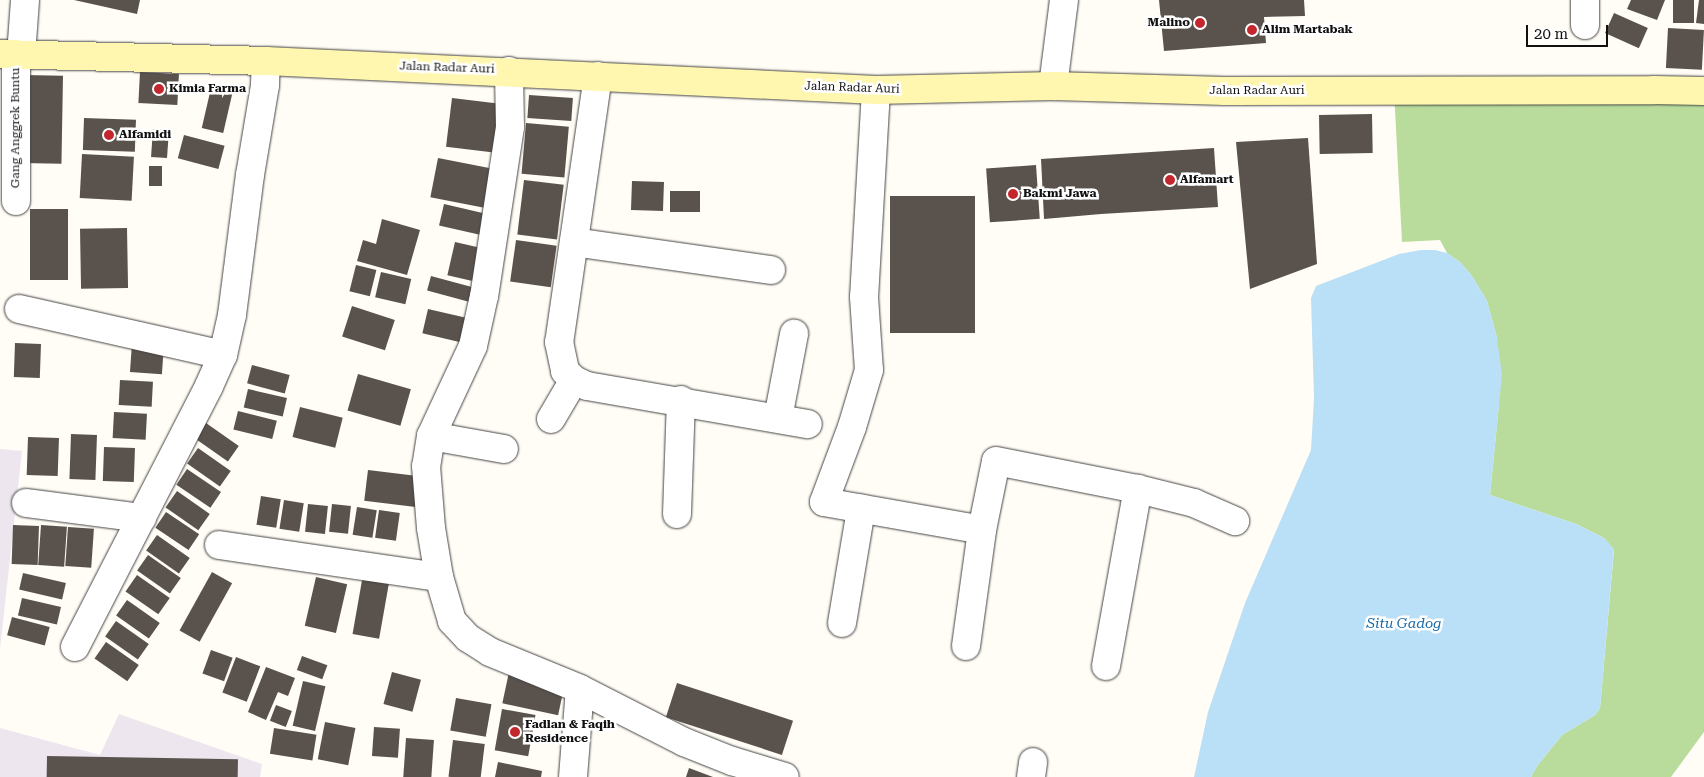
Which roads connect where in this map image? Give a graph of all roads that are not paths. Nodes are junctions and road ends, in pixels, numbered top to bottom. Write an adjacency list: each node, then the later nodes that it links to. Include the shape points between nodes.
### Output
1 (25, 0): 3 (street, Gang Anggrek Buntu)
2 (1064, 0): 7 (street)
3 (10, 54): 4 (main road, Jalan Radar Auri); 10 (street, Gang Anggrek Buntu)
4 (266, 61): 5 (main road, Jalan Radar Auri); 15 (street, via 232,315)
5 (509, 71): 6 (main road, Jalan Radar Auri); 21 (street, via 510,127 473,346)
6 (598, 76): 8 (main road, Jalan Radar Auri); 11 (street)
7 (1053, 86): 8 (main road, Jalan Radar Auri); 9 (main road, Jalan Radar Auri, via 1225,92)
8 (876, 90): 25 (street, via 864,297 869,370 824,502)
9 (1704, 92)
10 (8, 194)
11 (574, 242): 12 (street); 16 (street, via 559,342 565,371)
12 (772, 270)
13 (18, 309): 15 (street)
14 (794, 334): 18 (street)
15 (223, 355): 27 (street)
16 (574, 380): 17 (street, via 587,386); 19 (street)
17 (682, 400): 18 (street); 26 (street)
18 (778, 418): 20 (street)
19 (551, 419)
20 (808, 424)
21 (431, 436): 22 (street); 31 (street, via 426,466 427,489)
22 (504, 449)
23 (1138, 489): 28 (street, via 1194,503); 29 (street, via 996,461); 35 (street)
24 (26, 503): 27 (street)
25 (861, 509): 29 (street); 32 (street)
26 (677, 514)
27 (142, 518): 34 (street)
28 (1235, 522)
29 (982, 530): 33 (street)
30 (219, 545): 31 (street)
31 (439, 578): 36 (street, via 452,621 468,638 490,652)
32 (842, 623)
33 (966, 646)
34 (75, 647)
35 (1106, 666)
36 (580, 688): 37 (street); 38 (street, via 684,742)
37 (573, 777)
38 (785, 777)

